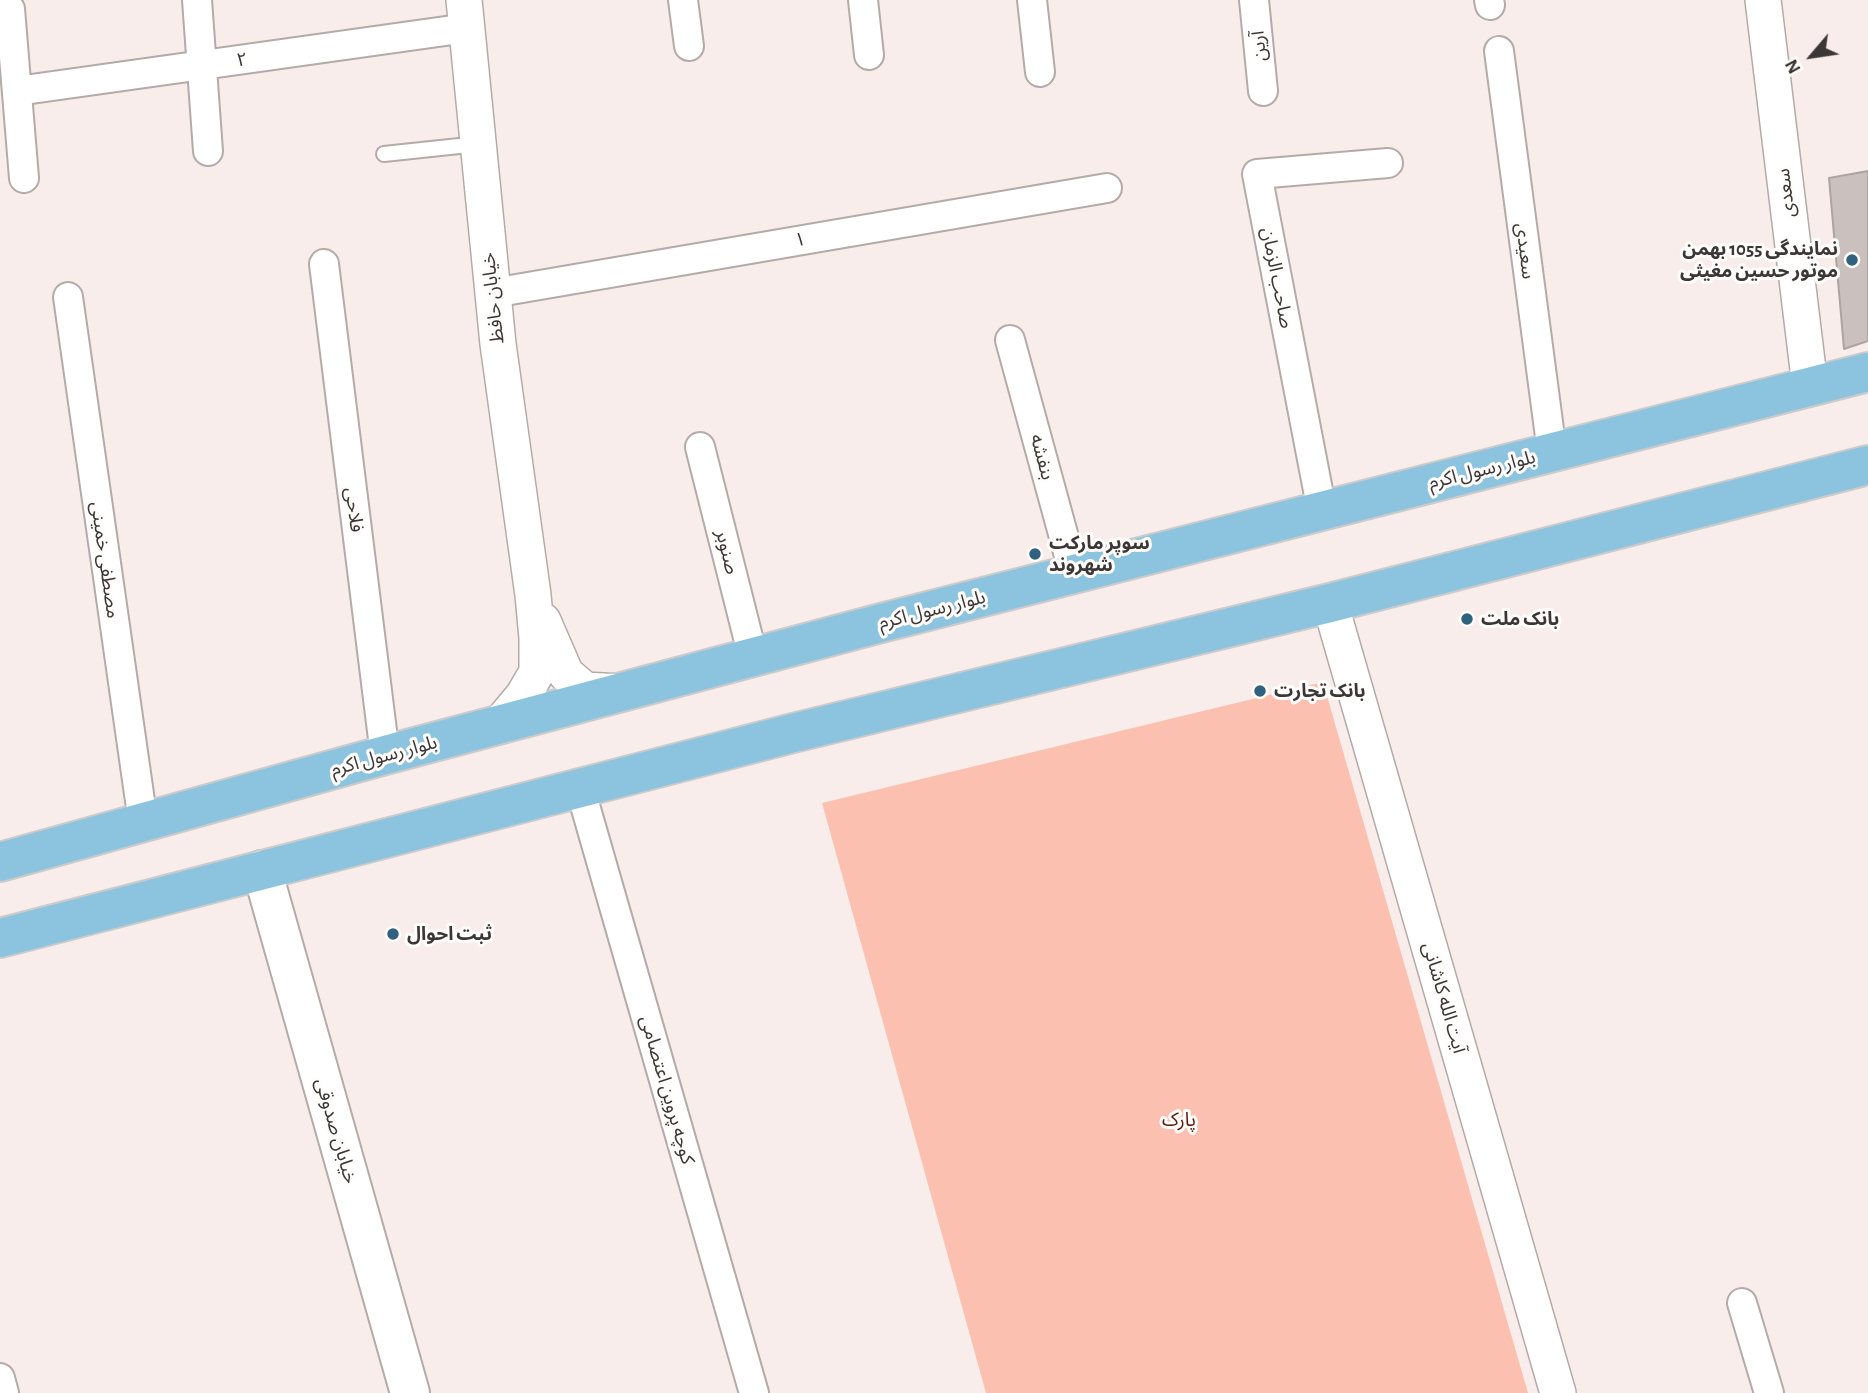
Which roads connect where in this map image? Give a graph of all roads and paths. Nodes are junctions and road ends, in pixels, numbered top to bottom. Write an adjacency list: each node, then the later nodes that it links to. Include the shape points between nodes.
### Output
1 (197, 0): 12 (street)
2 (683, 0): 9 (street)
3 (863, 0): 11 (street)
4 (1032, 0): 13 (street)
5 (1254, 0): 15 (street, آرین)
6 (1763, 0): 27 (street, سعدی)
7 (10, 9): 14 (street)
8 (465, 14): 12 (street, ۲); 16 (street, خیابان حافظ)
9 (689, 46)
10 (1499, 51): 29 (street, سعیدی)
11 (869, 55)
12 (201, 66): 14 (street, ۲); 17 (street)
13 (1040, 72)
14 (17, 91): 20 (street)
15 (1263, 92)
16 (478, 144): 18 (lane); 23 (street, خیابان حافظ)
17 (208, 151)
18 (384, 154)
19 (1388, 163): 31 (street, صاحب الزمان, via 1257,174)
20 (24, 178)
21 (1107, 188): 23 (street, ۱)
22 (324, 264): 38 (street, فلاحی)
23 (493, 293): 33 (street, خیابان حافظ)
24 (68, 297): 40 (street, مصطفی خمینی)
25 (1010, 340): 32 (street, بنفشه)
26 (1868, 372): 27 (main road, بلوار رسول اکرم)
27 (1810, 386): 29 (main road, بلوار رسول اکرم)
28 (700, 447): 35 (street, صنوبر)
29 (1552, 452): 31 (main road, بلوار رسول اکرم)
30 (1868, 465): 34 (main road)
31 (1322, 511): 32 (main road, بلوار رسول اکرم)
32 (1074, 574): 35 (main road, بلوار رسول اکرم)
33 (533, 595): 36 (street, via 566,674 585,690); 37 (street, via 537,672)
34 (1330, 603): 39 (main road); 49 (street, آیت الله کاشانی)
35 (753, 657): 36 (main road, بلوار رسول اکرم)
36 (623, 692): 37 (main road, بلوار رسول اکرم)
37 (498, 726): 38 (main road, بلوار رسول اکرم)
38 (385, 755): 40 (main road, بلوار رسول اکرم)
39 (580, 788): 42 (main road); 48 (street, کوچه پروین اعتصامی)
40 (143, 822): 41 (main road, بلوار رسول اکرم)
41 (0, 862)
42 (262, 870): 43 (main road); 47 (main road, خیابان صدوقی)
43 (0, 938)
44 (1742, 1303): 50 (street)
45 (0, 1378): 46 (street)
46 (4, 1393)
47 (410, 1393)
48 (754, 1393)
49 (1558, 1393)
50 (1769, 1393)

